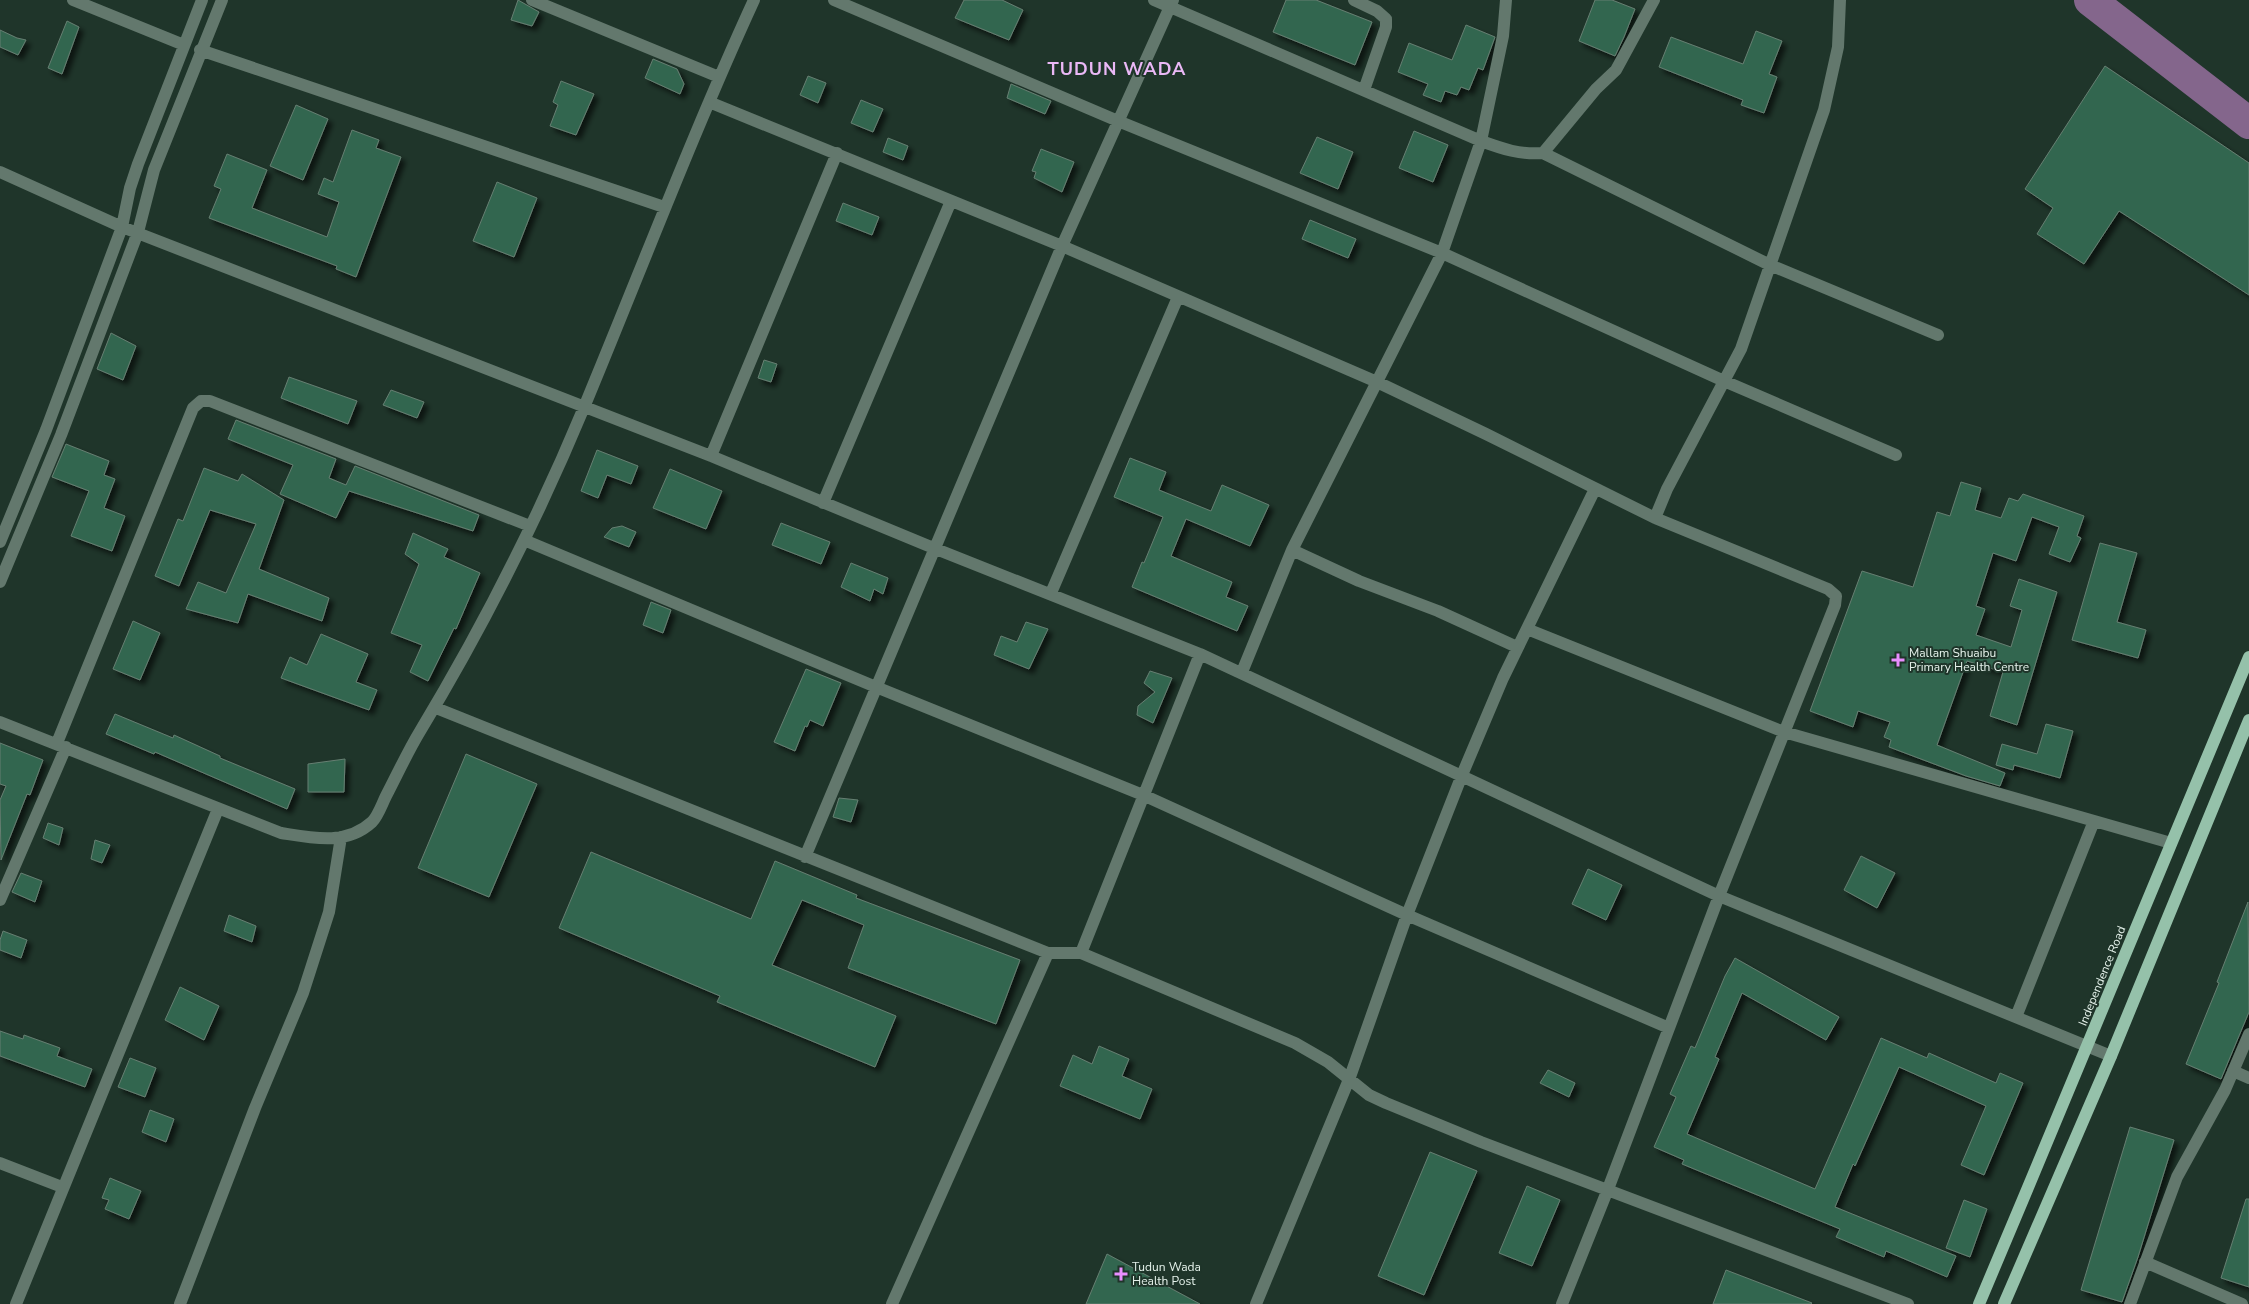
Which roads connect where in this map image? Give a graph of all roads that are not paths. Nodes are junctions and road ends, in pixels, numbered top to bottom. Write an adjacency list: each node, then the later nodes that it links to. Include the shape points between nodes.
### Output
1 (73, 0): 13 (street)
2 (202, 0): 13 (street)
3 (222, 0): 14 (street)
4 (532, 0): 15 (street)
5 (754, 0): 15 (street)
6 (834, 0): 18 (street)
7 (1154, 0): 12 (street)
8 (1354, 0): 16 (street, via 1386,19)
9 (1506, 0): 19 (street, via 1503,36)
10 (1654, 0): 21 (street, via 1616,70)
11 (1840, 0): 29 (street, via 1838,47 1824,110)
12 (1172, 3): 16 (street); 18 (street)
13 (184, 45): 25 (street, via 138,164)
14 (200, 50): 24 (street); 26 (street, via 154,170)
15 (718, 77): 17 (street)
16 (1364, 90): 19 (street)
17 (710, 102): 20 (street); 24 (street)
18 (1118, 121): 27 (street); 28 (street)
19 (1481, 141): 21 (street, via 1511,152); 28 (street)
20 (837, 153): 23 (street); 36 (street)
21 (1543, 153): 29 (street)
22 (0, 172): 25 (street)
23 (951, 201): 27 (street); 38 (street)
24 (664, 207): 34 (street)
25 (122, 226): 26 (street); 42 (street, via 46,430)
26 (138, 232): 34 (street); 45 (street, via 61,435)
27 (1062, 246): 30 (street); 43 (street)
28 (1442, 253): 32 (street); 33 (street)
29 (1770, 265): 31 (street); 33 (street, via 1741,349)
30 (1178, 297): 32 (street); 46 (street)
31 (1938, 335)
32 (1377, 382): 37 (street); 44 (street)
33 (1724, 382): 35 (street); 39 (street)
34 (584, 407): 36 (street); 40 (street)
35 (1896, 455)
36 (711, 456): 38 (street)
37 (1595, 489): 39 (street); 47 (street)
38 (823, 503): 43 (street)
39 (1654, 518): 56 (street, via 1828,589 1836,596)
40 (530, 526): 41 (street); 57 (street, via 201,400 193,408)
41 (524, 540): 52 (street); 53 (street)
42 (0, 542)
43 (936, 549): 46 (street); 52 (street)
44 (1292, 550): 48 (street); 51 (street)
45 (0, 582)
46 (1051, 593): 49 (street)
47 (1528, 629): 48 (street); 56 (street)
48 (1517, 647): 58 (street)
49 (1200, 654): 51 (street); 59 (street)
50 (2249, 657): 63 (main road, Independence Road)
51 (1242, 672): 58 (street)
52 (876, 688): 59 (street); 64 (street)
53 (436, 708): 62 (street, via 418,734 374,820 352,835); 64 (street)
54 (2249, 720): 74 (main road)
55 (0, 722): 57 (street)
56 (1784, 732): 61 (street); 65 (street)
57 (61, 745): 60 (street); 66 (street)
58 (1462, 775): 65 (street); 67 (street)
59 (1143, 795): 67 (street); 69 (street)
60 (218, 809): 62 (street, via 281,833 319,840); 79 (street)
61 (2094, 821): 63 (street); 70 (street)
62 (341, 837): 83 (street, via 329,912 303,993)
63 (2170, 843): 73 (main road, Independence Road)
64 (806, 857): 68 (street)
65 (1719, 896): 70 (street); 71 (street)
66 (0, 900)
67 (1407, 915): 71 (street); 76 (street)
68 (1048, 953): 69 (street); 84 (street)
69 (1081, 954): 76 (street, via 1295,1043)
70 (2016, 1017): 73 (street)
71 (1669, 1028): 80 (street)
72 (2249, 1034): 75 (street)
73 (2088, 1046): 74 (street); 88 (main road, Independence Road)
74 (2111, 1056): 89 (main road)
75 (2233, 1071): 77 (street); 81 (street, via 2177,1177)
76 (1350, 1077): 80 (street, via 1369,1094 1386,1103); 85 (street)
77 (2249, 1078)
78 (0, 1163): 79 (street)
79 (62, 1187): 82 (street)
80 (1608, 1189): 86 (street); 87 (street)
81 (2145, 1262): 90 (street); 91 (street)
82 (16, 1304)
83 (180, 1304)
84 (892, 1304)
85 (1256, 1304)
86 (1562, 1304)
87 (1908, 1304)
88 (1979, 1304)
89 (2004, 1304)
90 (2130, 1304)
91 (2242, 1304)

